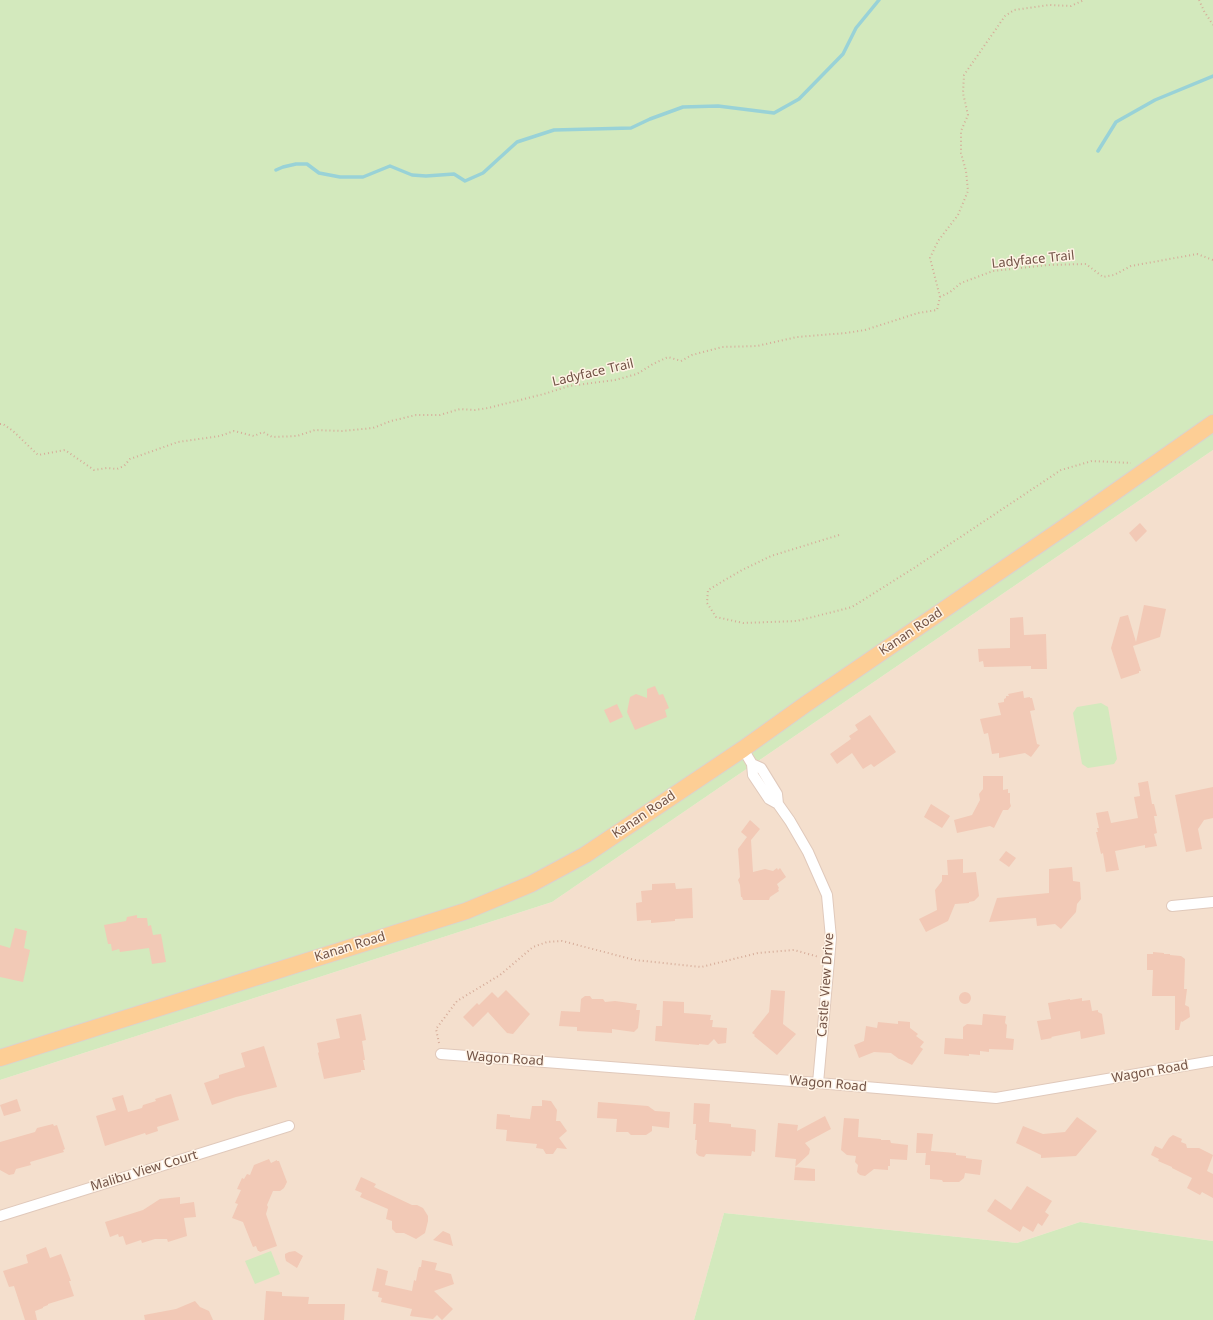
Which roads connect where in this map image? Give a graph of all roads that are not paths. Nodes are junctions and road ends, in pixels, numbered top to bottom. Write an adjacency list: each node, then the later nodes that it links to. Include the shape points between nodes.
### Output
1 (1213, 423): 2 (main road, Kanan Road)
2 (743, 749): 6 (main road, Kanan Road, via 585,855 532,884 466,911); 8 (street, Castle View Drive, via 752,764 753,775 769,790 769,799 778,804 808,852 826,895 831,938)
3 (1213, 902): 4 (street)
4 (1172, 906)
5 (441, 1054): 8 (street, Wagon Road)
6 (0, 1058)
7 (1213, 1061): 8 (street, Wagon Road, via 996,1098)
8 (818, 1083)
9 (289, 1126): 10 (street, Malibu View Court)
10 (0, 1216)

